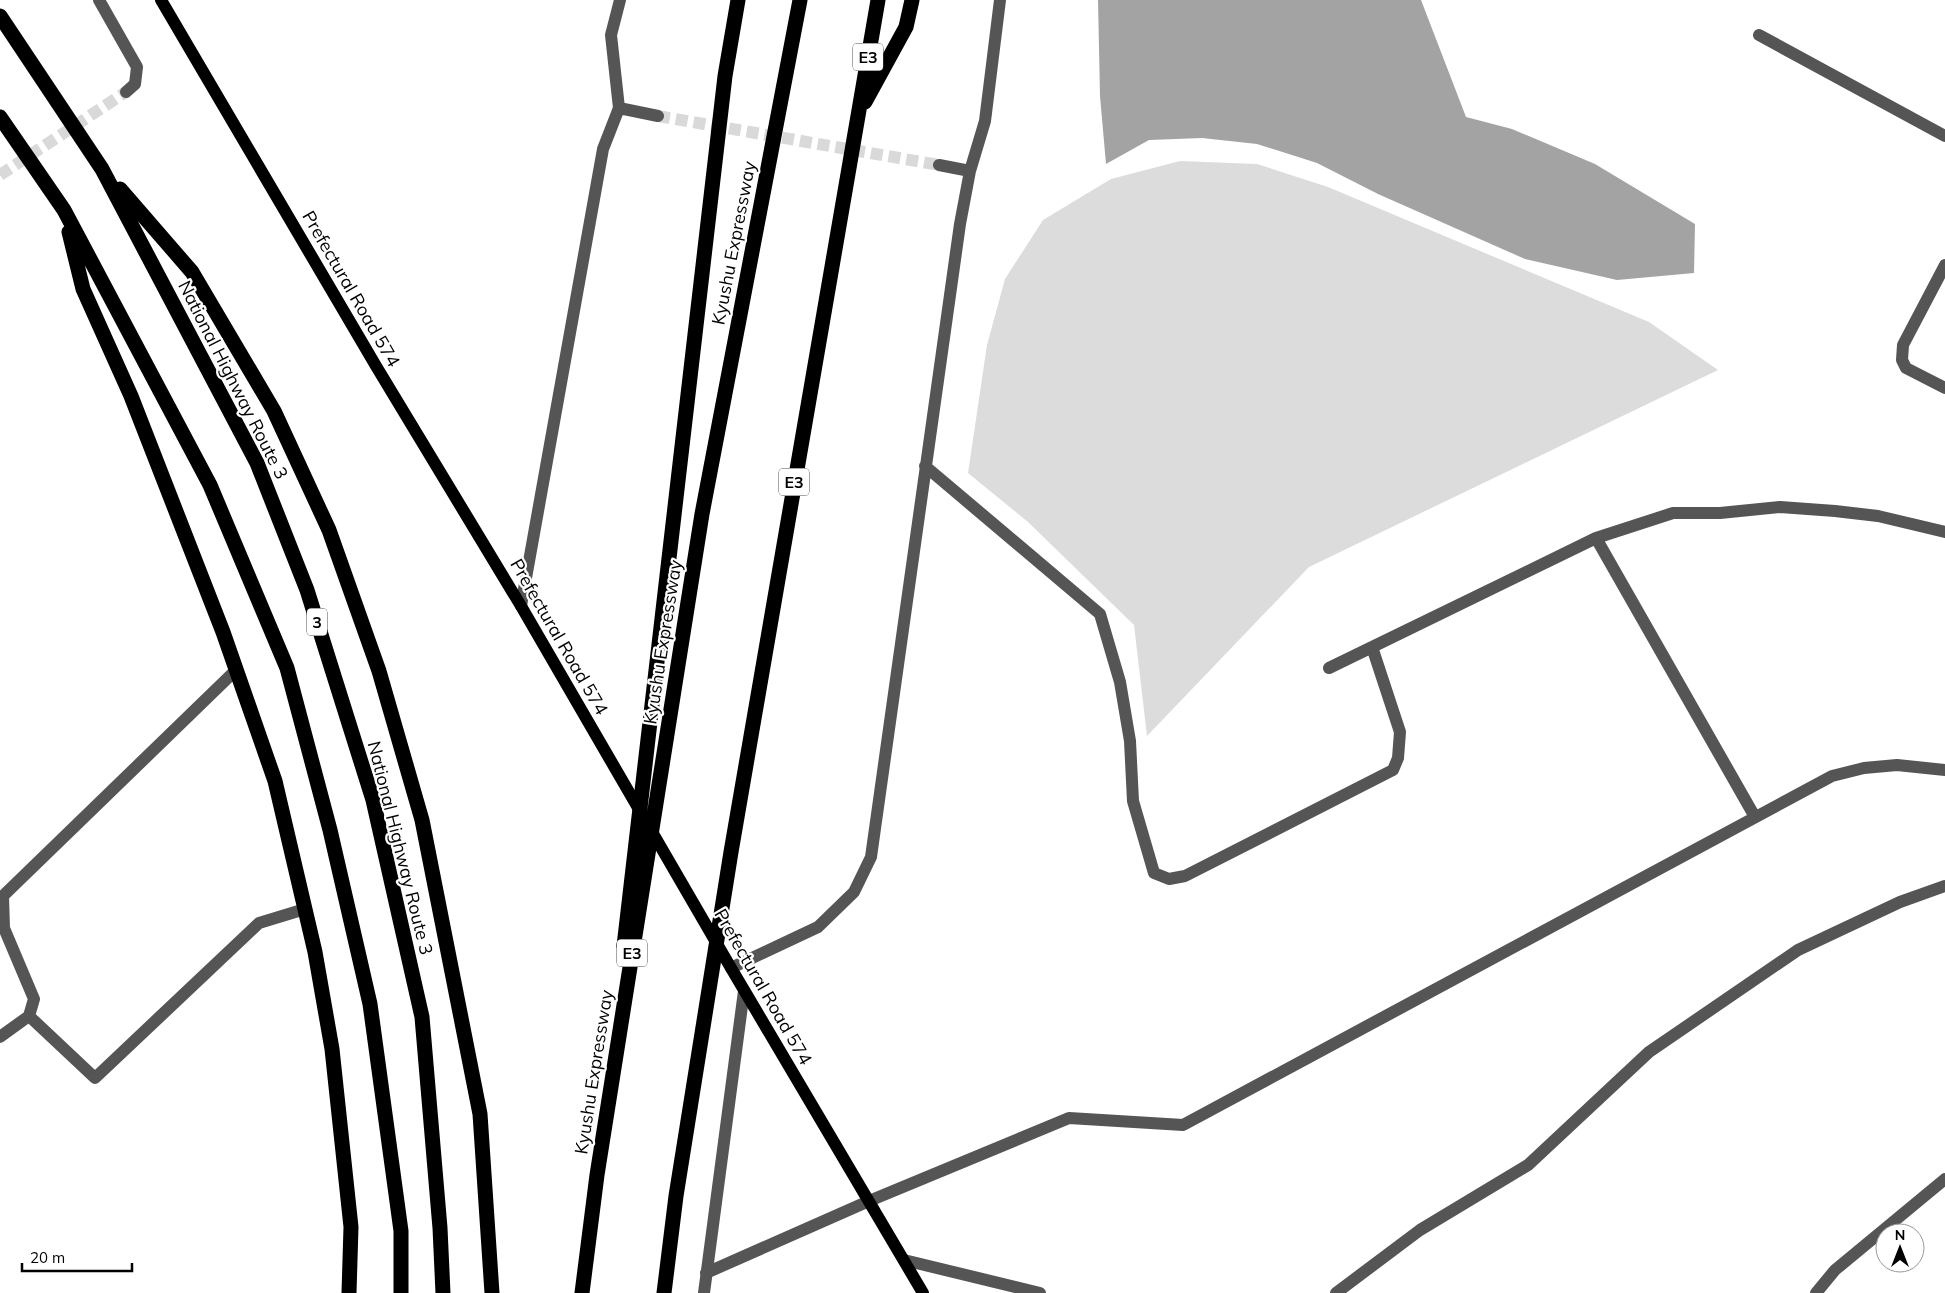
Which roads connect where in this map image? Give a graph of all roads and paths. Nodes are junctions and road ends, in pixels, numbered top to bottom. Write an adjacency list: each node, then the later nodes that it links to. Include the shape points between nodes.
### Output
1 (99, 0): 11 (street, via 137,67 135,84)
2 (161, 0): 27 (main road, Prefectural Road 574, via 376,366)
3 (620, 0): 12 (street, via 611,35)
4 (738, 0): 39 (highway, via 725,76)
5 (800, 0): 39 (highway, Kyushu Expressway / E3, via 702,514)
6 (878, 0): 13 (highway, E3)
7 (912, 0): 13 (highway, via 906,27)
8 (1000, 0): 20 (street, via 985,121)
9 (0, 16): 19 (highway, National Highway Route 3 / 3)
10 (1759, 35): 17 (street)
11 (126, 92)
12 (619, 108): 14 (street); 27 (street, via 603,149)
13 (858, 113): 49 (highway, E3, via 730,852)
14 (658, 116)
15 (0, 117): 16 (highway)
16 (4, 133): 21 (highway)
17 (1945, 136)
18 (939, 165): 20 (street)
19 (102, 169): 46 (highway, National Highway Route 3 / 3, via 257,463 307,590 373,800 422,1017); 47 (highway, via 192,272 274,411 329,530 379,671 422,820 480,1114)
20 (970, 171): 24 (street)
21 (64, 210): 30 (highway, via 83,289 131,396); 45 (highway, via 210,485 287,668 330,830 370,1004 401,1231)
22 (1945, 265): 23 (street, via 1903,344 1902,360 1906,368)
23 (1945, 388)
24 (925, 466): 28 (street, via 1100,614 1120,682 1130,741 1133,801 1154,873 1169,879 1185,876 1393,770 1398,758 1400,732); 35 (street, via 871,857 854,892 818,926)
25 (1945, 532): 26 (street, via 1878,516 1780,507 1673,513)
26 (1596, 538): 28 (street); 32 (street)
27 (522, 606): 35 (main road, Prefectural Road 574)
28 (1372, 648): 29 (street)
29 (1330, 668)
30 (236, 670): 34 (highway, via 275,781); 37 (street, via 3,896 4,928 34,999)
31 (1945, 770): 32 (street, via 1897,765 1864,768 1832,776)
32 (1755, 817): 41 (street, via 1183,1125 1068,1118)
33 (1945, 886): 53 (street, via 1900,902 1798,950 1650,1052 1528,1164 1420,1230)
34 (305, 909): 37 (street, via 259,924 95,1078); 44 (highway, via 332,1049 351,1227)
35 (731, 968): 36 (main road, Prefectural Road 574)
36 (744, 991): 41 (main road, Prefectural Road 574); 43 (street)
37 (29, 1016): 38 (street)
38 (0, 1037)
39 (597, 1175): 48 (highway, Kyushu Expressway / E3)
40 (1945, 1179): 54 (street, via 1836,1270)
41 (869, 1201): 42 (main road, Prefectural Road 574); 43 (street)
42 (904, 1260): 51 (main road, Prefectural Road 574); 52 (street)
43 (706, 1273): 50 (street)
44 (349, 1293)
45 (401, 1293)
46 (443, 1293)
47 (492, 1293)
48 (582, 1293)
49 (664, 1293)
50 (704, 1293)
51 (923, 1293)
52 (1040, 1293)
53 (1336, 1293)
54 (1816, 1293)

